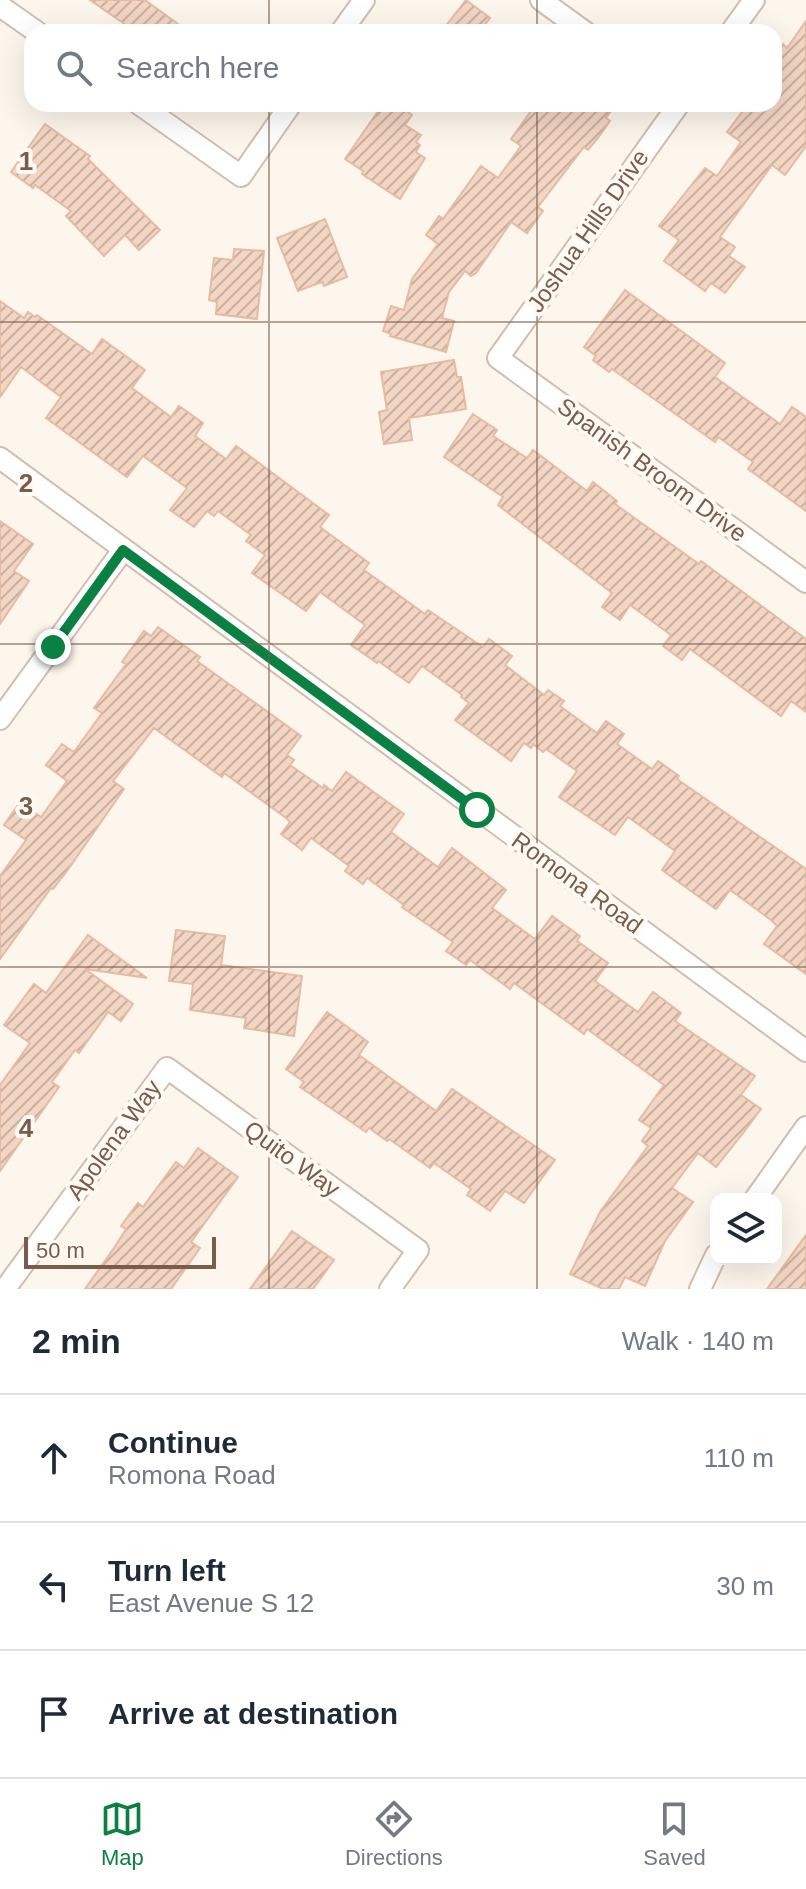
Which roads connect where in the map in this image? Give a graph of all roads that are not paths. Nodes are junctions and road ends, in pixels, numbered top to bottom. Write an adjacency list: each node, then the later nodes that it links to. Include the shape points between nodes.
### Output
1 (364, 0): 6 (street)
2 (541, 0): 7 (street)
3 (754, 0): 8 (street)
4 (0, 6): 5 (street)
5 (26, 24)
6 (347, 24)
7 (574, 24)
8 (737, 24)
9 (150, 112): 10 (street, via 241,176)
10 (285, 112)
11 (673, 112): 12 (street, Joshua Hills Drive)
12 (498, 358): 15 (street, Spanish Broom Drive)
13 (0, 458): 14 (street, Romona Road)
14 (123, 550): 16 (street); 17 (street, Romona Road)
15 (806, 582)
16 (0, 719)
17 (806, 1051)
18 (167, 1068): 22 (street, Apolena Way); 23 (street, Quito Way, via 418,1250)
19 (806, 1127): 20 (street)
20 (759, 1193)
21 (711, 1265): 24 (street)
22 (5, 1289)
23 (390, 1289)
24 (700, 1289)

